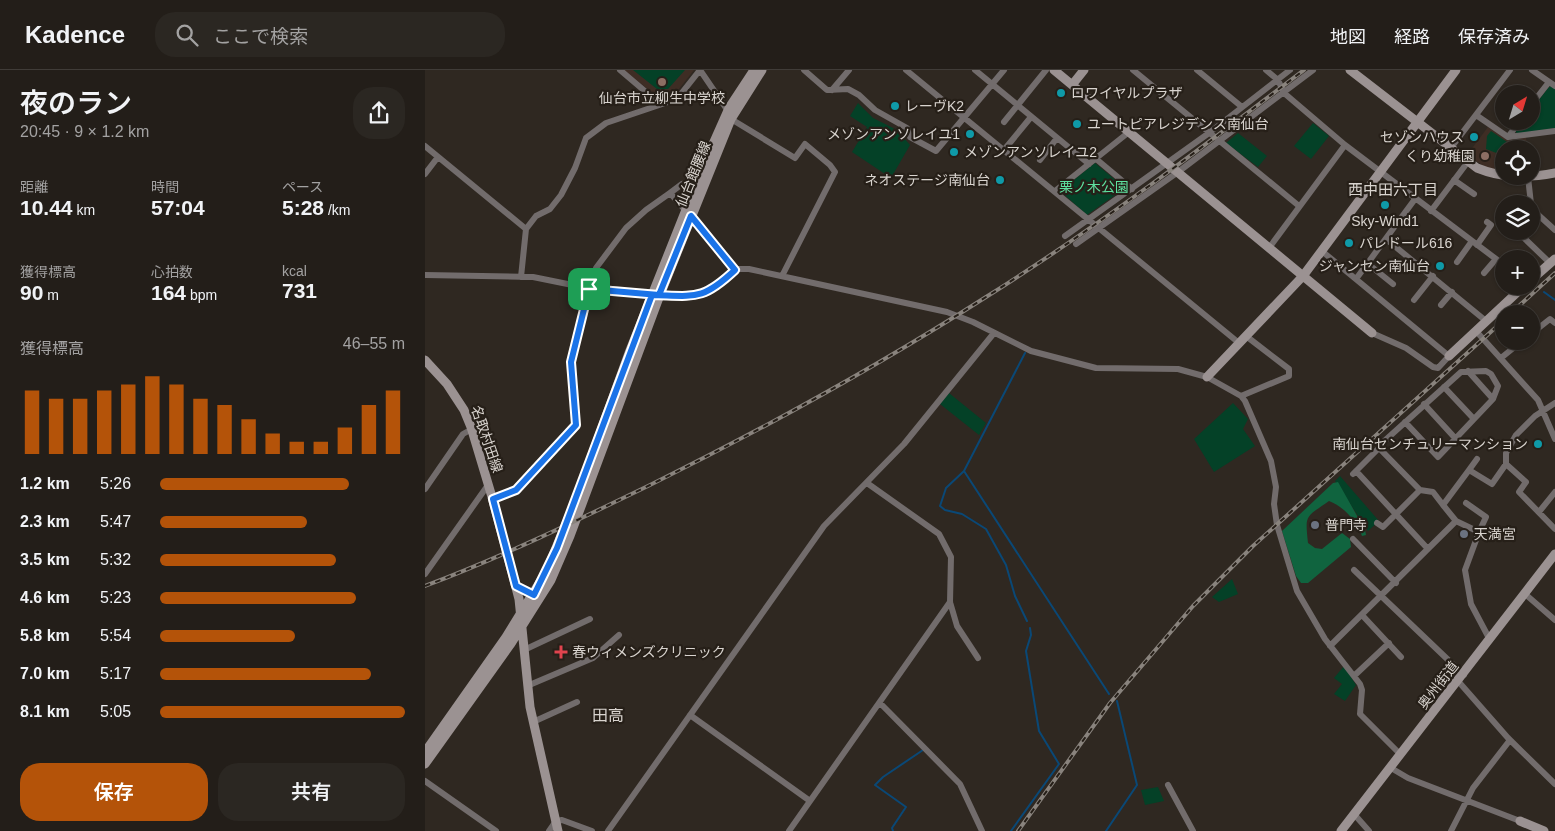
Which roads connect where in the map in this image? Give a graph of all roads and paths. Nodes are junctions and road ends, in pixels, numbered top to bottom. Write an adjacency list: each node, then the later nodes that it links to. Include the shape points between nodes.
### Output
1 (620, 70): 29 (street)
2 (754, 70): 32 (main road, 仙台館腰線)
3 (762, 70): 32 (main road, 仙台館腰線)
4 (804, 70): 26 (street, via 827,90)
5 (849, 70): 26 (street)
6 (906, 70): 35 (street)
7 (975, 70): 23 (street)
8 (1004, 70): 23 (street)
9 (1046, 70): 30 (street)
10 (1053, 70): 25 (main road)
11 (1084, 70): 25 (main road)
12 (1133, 70): 41 (street)
13 (1197, 70): 31 (street)
14 (1266, 70): 22 (street)
15 (1291, 70): 22 (street)
16 (1313, 70): 27 (street)
17 (1350, 70): 37 (main road)
18 (1457, 70): 37 (main road)
19 (1509, 70): 33 (street)
20 (1531, 70): 24 (street)
21 (701, 72): 29 (street, via 677,99); 32 (street)
22 (1278, 80): 27 (street); 31 (street)
23 (992, 84): 30 (street); 35 (street)
24 (1553, 84): 28 (street)
25 (1072, 85): 40 (main road)
26 (832, 90): 35 (street, via 848,89 859,95 875,110 907,128 910,137 937,152)
27 (1284, 93): 44 (street); 45 (street)
28 (1540, 97)
29 (660, 104): 75 (street, via 616,119 591,133 561,196 550,209 536,216)
30 (1018, 105): 34 (street); 36 (street)
31 (1242, 107): 41 (street)
32 (729, 115): 70 (main road, 仙台館腰線); 93 (street, via 795,158 805,144 835,172)
33 (1476, 115): 42 (street); 47 (street)
34 (1031, 117): 43 (street); 48 (street)
35 (964, 118): 48 (street)
36 (1004, 122)
37 (1418, 123): 47 (main road); 56 (main road)
38 (1513, 130): 42 (street)
39 (1555, 131): 42 (street)
40 (1129, 132): 50 (street); 54 (main road)
41 (1209, 133): 44 (street); 54 (street)
42 (1508, 137)
43 (1057, 138): 51 (street); 53 (street)
44 (1219, 141): 55 (street); 68 (street)
45 (1345, 144): 56 (street); 68 (street)
46 (425, 146): 49 (street)
47 (1450, 149): 52 (main road)
48 (1004, 150): 64 (street)
49 (439, 157): 58 (street); 75 (street)
50 (1095, 158): 53 (street); 63 (street)
51 (1039, 160)
52 (1467, 163): 59 (main road); 61 (street)
53 (1089, 164): 64 (street)
54 (1167, 164): 55 (main road); 63 (street)
55 (1177, 172): 74 (street); 82 (main road)
56 (1380, 173): 67 (street); 83 (main road)
57 (1555, 173): 60 (main road)
58 (425, 174)
59 (1495, 175)
60 (1540, 175)
61 (1454, 180): 66 (street); 69 (street)
62 (682, 184): 65 (street)
63 (1132, 189): 72 (street)
64 (1055, 192): 72 (street)
65 (670, 193): 70 (street); 99 (street, via 622,233 596,268)
66 (1474, 194)
67 (1415, 199): 69 (street); 78 (street)
68 (1299, 206): 82 (street)
69 (1431, 211): 80 (street)
70 (688, 213): 89 (street); 101 (main road, 仙台館腰線)
71 (1540, 217): 76 (street)
72 (1089, 220): 74 (street); 77 (street)
73 (1487, 222): 80 (street, via 1491,226)
74 (1099, 228): 81 (street); 112 (street)
75 (526, 229): 96 (street)
76 (1555, 230)
77 (1065, 236)
78 (1386, 239): 88 (street); 95 (street)
79 (1527, 240): 86 (street)
80 (1475, 243): 84 (street); 87 (street)
81 (1076, 244)
82 (1269, 248): 94 (main road)
83 (1323, 252): 94 (main road); 97 (street)
84 (1495, 258)
85 (1495, 260): 91 (street)
86 (1553, 261): 90 (main road)
87 (1457, 262)
88 (1367, 264): 97 (street); 98 (street)
89 (735, 270): 93 (street, via 749,269); 101 (street, via 717,287 705,293)
90 (1540, 272)
91 (1484, 273)
92 (425, 275): 96 (street)
93 (782, 276): 109 (street, via 947,312)
94 (1303, 276): 110 (main road); 111 (main road)
95 (1433, 276): 100 (street); 103 (street)
96 (521, 277): 99 (street)
97 (1356, 279): 114 (street)
98 (1393, 284)
99 (589, 289): 101 (street); 139 (street, via 571,362 576,425 516,490)
100 (1452, 292): 104 (street); 105 (street)
101 (656, 295): 156 (main road, 仙台館腰線, via 557,548); 163 (main road, 仙台館腰線, via 559,565)
102 (1515, 295): 105 (main road)
103 (1414, 300)
104 (1441, 305)
105 (1487, 321): 108 (main road)
106 (1555, 323): 107 (street, via 1550,319)
107 (1540, 327)
108 (1476, 331): 114 (main road); 115 (street)
109 (994, 333): 118 (street, via 1031,351 1096,368 1164,368); 134 (street, via 904,444)
110 (1372, 333): 114 (street, via 1406,348 1433,367 1438,368)
111 (1246, 336): 112 (main road); 120 (street, via 1289,370 1289,376)
112 (1239, 343): 118 (main road)
113 (1511, 350): 115 (street)
114 (1449, 356)
115 (1501, 358): 124 (street, via 1538,400)
116 (425, 360): 127 (main road, 名取村田線, via 455,395)
117 (1468, 372): 119 (street, via 1461,372); 121 (street); 121 (street, via 1486,371 1491,374 1498,386)
118 (1207, 377): 120 (street)
119 (1444, 387): 123 (street); 125 (street)
120 (1241, 396): 167 (street, via 1271,461 1276,486 1277,525 1297,590)
121 (1493, 399): 125 (street)
122 (1555, 403): 124 (street)
123 (1424, 404): 126 (street); 128 (street)
124 (1543, 412): 129 (street); 132 (street, via 1535,416 1511,442)
125 (1473, 418): 128 (street)
126 (1405, 422): 128 (street, via 1438,457); 130 (street)
127 (472, 429): 135 (main road, 名取村田線); 136 (street, via 463,434)
128 (1455, 438)
129 (1555, 439)
130 (1379, 448): 137 (street); 143 (street, via 1355,473)
131 (1477, 459): 133 (street)
132 (1506, 464): 133 (street, via 1492,484); 142 (street, via 1526,482 1519,492)
133 (1469, 470): 141 (street)
134 (867, 483): 158 (street, via 939,534 951,557); 176 (street, via 824,526)
135 (488, 485): 139 (main road, 名取村田線); 152 (street)
136 (425, 489)
137 (1420, 490): 141 (street, via 1433,492); 143 (street)
138 (1555, 492): 142 (street)
139 (493, 499): 154 (main road, 名取村田線)
140 (1466, 503): 147 (street, via 1485,518)
141 (1443, 505): 144 (street)
142 (1539, 512): 146 (street)
143 (1396, 515): 145 (street, via 1383,527); 149 (street)
144 (1457, 521): 147 (street); 149 (street)
145 (1377, 523)
146 (1555, 529)
147 (1479, 532): 165 (street, via 1465,570 1471,604)
148 (1353, 538): 153 (street)
149 (1429, 549): 153 (street)
150 (1555, 554): 155 (main road, 奥州街道)
151 (1353, 570): 157 (street)
152 (425, 574)
153 (1396, 583): 157 (street)
154 (516, 586): 156 (main road); 159 (main road, 名取村田線)
155 (1525, 594): 162 (street); 165 (main road, 奥州街道)
156 (534, 595): 159 (main road, 仙台館腰線)
157 (1381, 597): 160 (street); 172 (street)
158 (950, 602): 170 (street, via 957,626); 175 (street)
159 (521, 614): 163 (main road, 名取村田線); 179 (main road, 仙台館腰線)
160 (1362, 615): 166 (street); 167 (street)
161 (590, 620): 168 (street)
162 (1555, 620)
163 (523, 625): 168 (main road, 名取村田線); 181 (main road, 仙台館腰線)
164 (619, 635): 173 (street, via 593,658)
165 (1491, 640): 172 (main road, 奥州街道)
166 (1389, 643): 169 (street); 171 (street)
167 (1330, 646): 171 (street)
168 (524, 650): 173 (main road, 名取村田線)
169 (1401, 657)
170 (978, 658)
171 (1355, 675): 180 (street, via 1362,690 1361,714)
172 (1461, 678): 178 (street); 180 (main road, 奥州街道)
173 (527, 686): 177 (main road, 名取村田線)
174 (577, 702): 177 (street)
175 (880, 703): 187 (street); 197 (street, via 960,784)
176 (690, 715): 187 (street); 195 (street)
177 (533, 722): 189 (main road, 名取村田線)
178 (1511, 740): 184 (street); 186 (street, via 1483,773)
179 (425, 752)
180 (1401, 755): 182 (main road, 奥州街道)
181 (425, 764)
182 (1391, 768): 186 (street, via 1408,778); 188 (main road, 奥州街道)
183 (425, 781): 191 (street)
184 (1555, 784)
185 (1168, 785): 198 (street)
186 (1467, 800): 190 (street); 201 (street)
187 (810, 801): 196 (street)
188 (1354, 814): 199 (main road, 奥州街道); 200 (street)
189 (556, 821): 192 (street); 193 (main road, 名取村田線); 194 (street, via 562,820)
190 (1520, 821): 202 (main road)
191 (496, 831)
192 (549, 831)
193 (559, 831)
194 (592, 831)
195 (608, 831)
196 (789, 831)
197 (982, 831)
198 (1193, 831)
199 (1341, 831)
200 (1369, 831)
201 (1451, 831)
202 (1544, 831)

